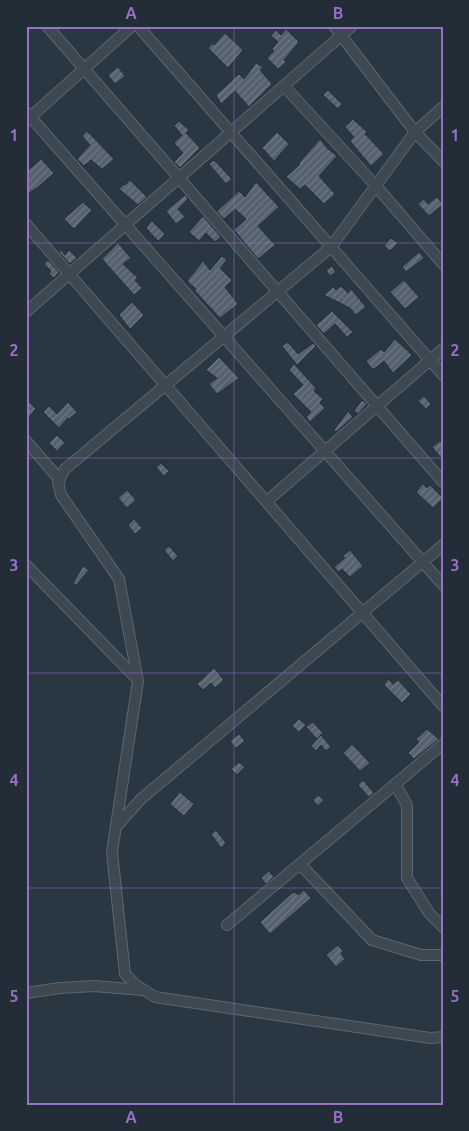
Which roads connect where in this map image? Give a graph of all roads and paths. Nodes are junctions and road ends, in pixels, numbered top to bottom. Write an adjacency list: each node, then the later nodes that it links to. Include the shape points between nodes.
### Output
1 (47, 26): 7 (street)
2 (132, 26): 7 (street)
3 (138, 26): 12 (street)
4 (334, 26): 6 (street)
5 (352, 26): 6 (street)
6 (342, 35): 8 (street); 11 (street)
7 (84, 69): 10 (street); 14 (street)
8 (284, 86): 12 (street); 15 (street)
9 (443, 107): 11 (street)
10 (28, 117): 17 (street)
11 (415, 132): 13 (street); 15 (street)
12 (231, 133): 14 (street); 18 (street)
13 (443, 161)
14 (179, 178): 17 (street); 21 (street)
15 (376, 186): 18 (street); 19 (street)
16 (26, 224): 20 (street)
17 (126, 225): 20 (street); 23 (street)
18 (331, 247): 21 (street); 25 (street)
19 (443, 264)
20 (70, 274): 22 (street); 27 (street)
21 (277, 292): 23 (street); 28 (street)
22 (26, 312)
23 (224, 336): 27 (street); 30 (street)
24 (443, 349): 25 (street)
25 (430, 360): 26 (street); 28 (street)
26 (443, 375)
27 (166, 385): 31 (street, via 65,469); 33 (street)
28 (377, 406): 30 (street); 32 (street)
29 (26, 441): 31 (street)
30 (325, 451): 33 (street); 35 (street)
31 (60, 480): 39 (street, via 61,495 120,580)
32 (443, 482)
33 (267, 501): 38 (street)
34 (443, 546): 35 (street)
35 (423, 562): 37 (street); 38 (street)
36 (26, 565): 39 (street)
37 (443, 585)
38 (363, 612): 40 (street); 43 (street, via 141,798)
39 (138, 681): 43 (street)
40 (443, 706)
41 (443, 744): 42 (street)
42 (395, 784): 44 (street); 46 (street, via 407,805 407,878 429,913)
43 (116, 827): 48 (street, via 112,852 125,974)
44 (300, 864): 45 (street); 47 (street, via 372,940 421,955)
45 (227, 926)
46 (443, 927)
47 (443, 955)
48 (145, 991): 49 (street, via 94,986); 50 (street, via 155,998 430,1038)
49 (26, 993)
50 (443, 1037)

